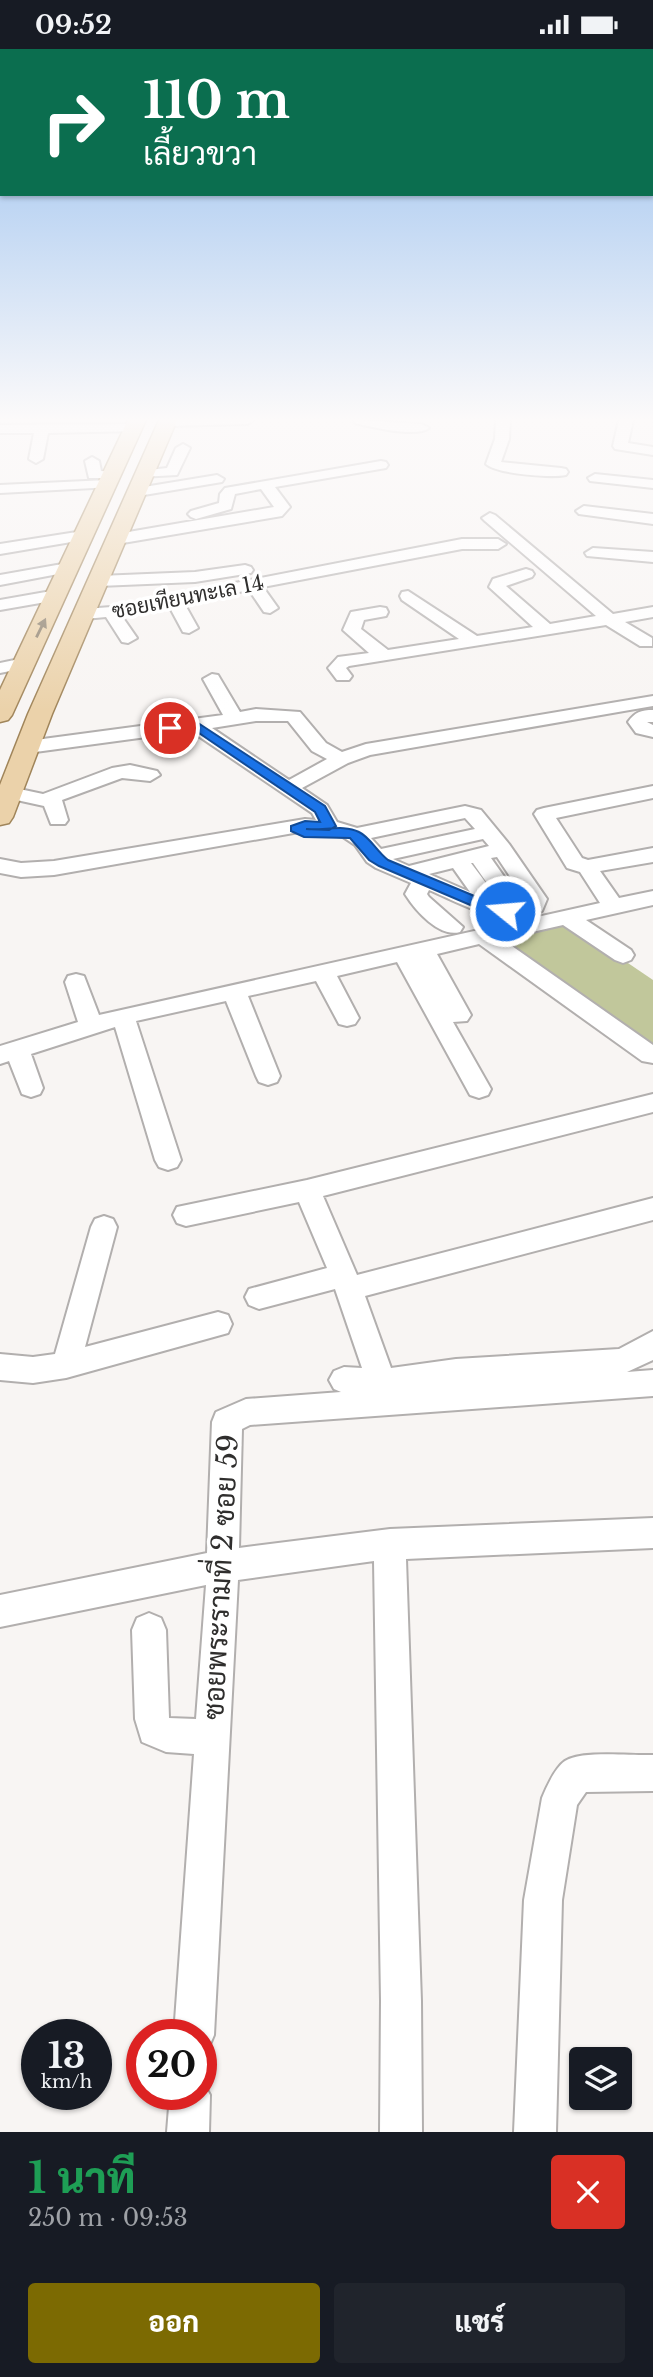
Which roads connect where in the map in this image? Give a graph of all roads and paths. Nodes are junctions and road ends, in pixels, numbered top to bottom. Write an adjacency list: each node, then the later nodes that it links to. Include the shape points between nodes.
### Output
1 (92, 517): 9 (main road)
2 (126, 517): 7 (main road)
3 (177, 517): 6 (street, via 152,523)
4 (251, 517): 6 (street)
5 (492, 531): 15 (street, via 222,574); 16 (street, ซอยเทียนทะเล 14, via 462,544); 26 (street)
6 (147, 534): 7 (street)
7 (117, 539): 15 (main road)
8 (0, 549): 9 (street)
9 (76, 551): 12 (street); 14 (street); 17 (main road)
10 (593, 553): 11 (street)
11 (653, 557)
12 (0, 563)
13 (526, 574): 28 (street, via 499,582 497,587)
14 (0, 580)
15 (99, 581): 24 (main road)
16 (253, 585): 19 (street, ซอยเทียนทะเล 14); 21 (street)
17 (57, 595): 20 (street); 33 (main road, one-way to 17)
18 (408, 596): 30 (street)
19 (174, 600): 22 (street, ซอยเทียนทะเล 14); 27 (street)
20 (0, 605)
21 (270, 608)
22 (111, 612): 24 (street, ซอยเทียนทะเล 14); 29 (street)
23 (380, 612): 32 (street, via 357,616 352,630)
24 (85, 614): 39 (main road)
25 (650, 614): 26 (street)
26 (609, 619): 28 (street); 31 (street)
27 (189, 628)
28 (547, 630): 30 (street)
29 (128, 638)
30 (474, 641): 32 (street)
31 (646, 642)
32 (384, 656): 35 (street, via 344,661 337,668)
33 (24, 663): 34 (street); 38 (main road)
34 (0, 668)
35 (343, 676)
36 (212, 679): 41 (street)
37 (653, 701): 45 (street, via 366,750)
38 (1, 713): 39 (main road, via 22,719)
39 (40, 714): 44 (main road)
40 (653, 716): 43 (street, via 642,716 638,722)
41 (234, 718): 42 (street); 45 (street, via 293,716 319,747)
42 (195, 725): 44 (street); 47 (street)
43 (653, 731)
44 (17, 752): 49 (main road)
45 (341, 759): 47 (street)
46 (150, 775): 50 (street, via 119,772)
47 (288, 787): 53 (street, via 320,809)
48 (653, 792): 60 (street, via 544,814 575,863)
49 (10, 793): 50 (street); 51 (main road)
50 (47, 799): 52 (street, via 56,807)
51 (0, 817)
52 (58, 820)
53 (341, 831): 54 (street, via 465,812 474,814); 57 (street); 59 (street, via 328,835 296,829 54,868)
54 (488, 832): 55 (street); 57 (street)
55 (502, 849): 58 (street); 68 (street, via 536,899 534,906)
56 (653, 855): 60 (street)
57 (374, 857): 61 (street)
58 (468, 858): 61 (street); 63 (street); 68 (street)
59 (0, 866)
60 (587, 867): 66 (street)
61 (408, 873): 62 (street)
62 (428, 882): 64 (street); 70 (street, via 416,894)
63 (477, 888): 64 (street); 67 (street)
64 (454, 893): 67 (street)
65 (653, 898): 66 (street)
66 (614, 907): 69 (street)
67 (494, 910): 68 (street)
68 (517, 910)
69 (566, 917): 71 (street); 73 (street)
70 (452, 927)
71 (481, 935): 72 (street); 82 (street)
72 (414, 951): 74 (street); 77 (street); 85 (street)
73 (623, 955)
74 (323, 972): 76 (street); 79 (street)
75 (76, 982): 80 (street)
76 (234, 991): 78 (street); 83 (street)
77 (459, 1015)
78 (123, 1016): 80 (street); 87 (street)
79 (346, 1018)
80 (91, 1024): 81 (street)
81 (9, 1052): 84 (street)
82 (650, 1055)
83 (268, 1076)
84 (31, 1088)
85 (480, 1089)
86 (653, 1104): 88 (street)
87 (168, 1160)
88 (307, 1190): 90 (street); 92 (street)
89 (653, 1209): 92 (street)
90 (186, 1215)
91 (104, 1227): 96 (street)
92 (346, 1283): 93 (street); 99 (street)
93 (259, 1297)
94 (218, 1324): 96 (street)
95 (653, 1343): 99 (street, via 619,1362 456,1372)
96 (65, 1365): 97 (street, via 33,1370)
97 (0, 1367)
98 (344, 1380): 99 (street)
99 (381, 1382)
100 (653, 1383): 103 (street, ซอยพระรามที่ 2 ซอย 59, via 237,1415 225,1425)
101 (653, 1533): 102 (street)
102 (390, 1543): 103 (street); 111 (street)
103 (223, 1566): 104 (street); 106 (street, ซอยพระรามที่ 2 ซอย 59)
104 (0, 1611)
105 (149, 1630): 106 (street, via 154,1730)
106 (213, 1738): 108 (street, ซอยพระรามที่ 2 ซอย 59)
107 (653, 1773): 112 (street, via 577,1774 560,1798 543,1900)
108 (195, 2019)
109 (189, 2110): 110 (street)
110 (188, 2132)
111 (401, 2132)
112 (536, 2132)

